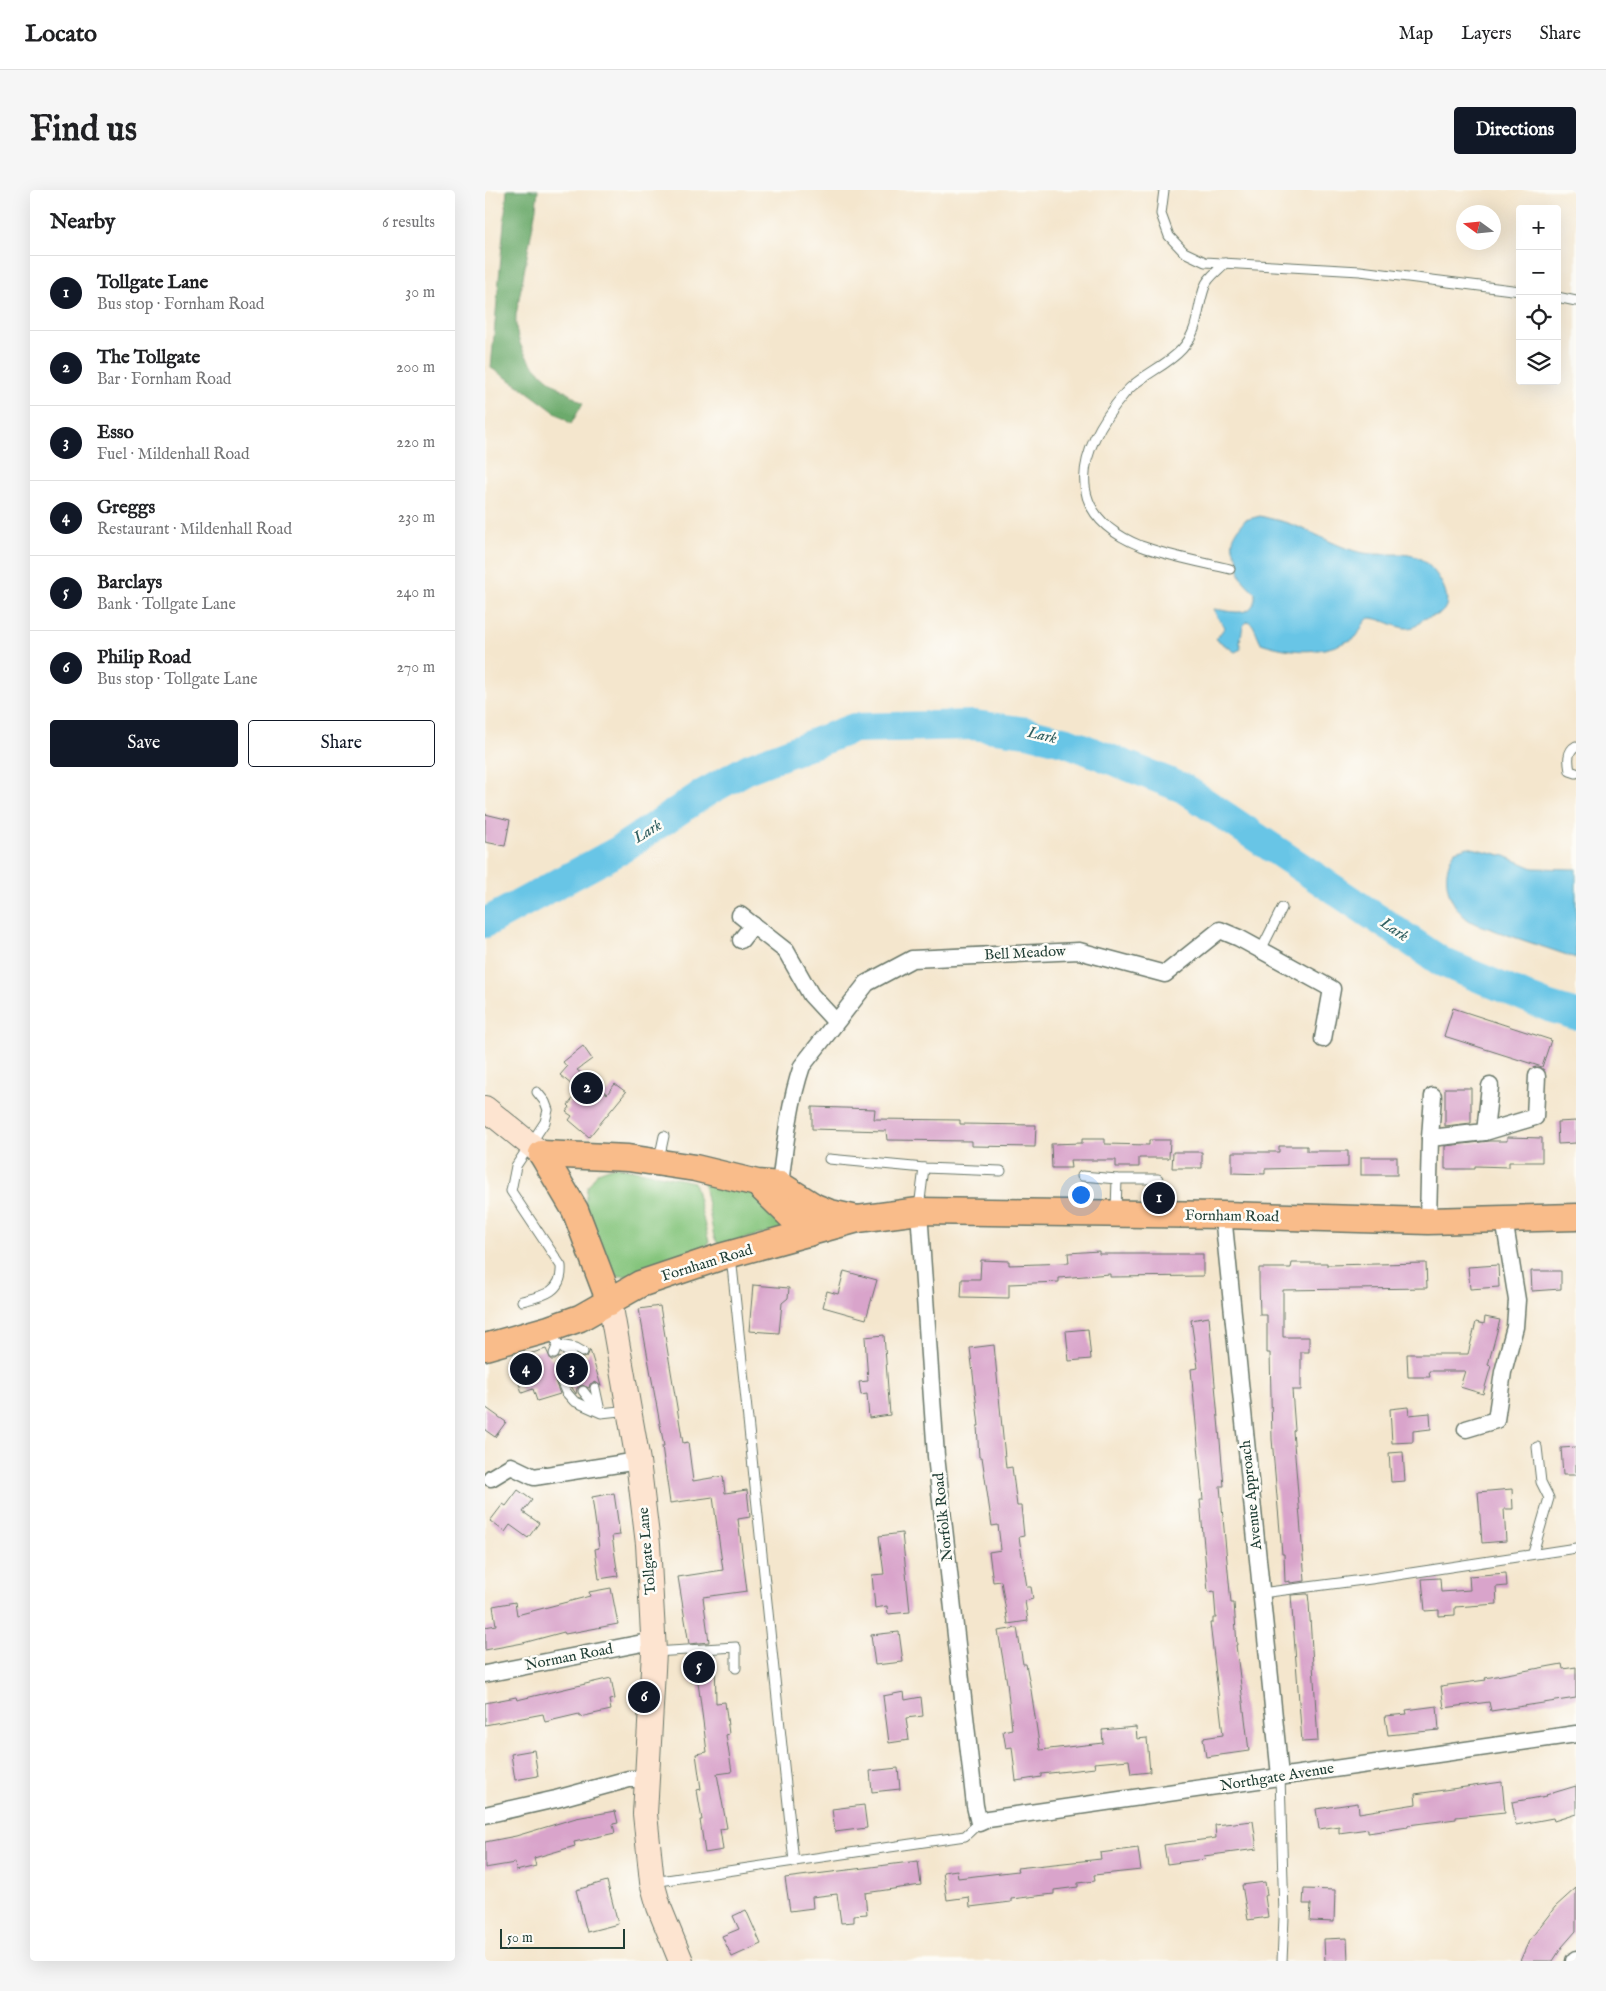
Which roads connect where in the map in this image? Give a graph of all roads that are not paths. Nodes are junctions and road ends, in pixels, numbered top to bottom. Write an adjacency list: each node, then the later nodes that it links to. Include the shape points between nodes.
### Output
1 (1164, 190): 2 (lane, via 1161,214 1169,236 1183,252 1205,262)
2 (1225, 263): 3 (lane, via 1360,270); 6 (lane, via 1205,284 1193,334 1181,350 1125,393 1092,444 1083,472 1087,500 1102,522 1123,537 1142,546)
3 (1516, 290)
4 (1561, 298): 5 (lane)
5 (1576, 301)
6 (1230, 570)
7 (1576, 746): 8 (lane, via 1567,759 1569,771)
8 (1576, 773)
9 (1282, 908): 11 (lane)
10 (741, 940): 12 (street, via 746,920 786,950 811,995)
11 (1261, 950): 12 (street, Bell Meadow, via 1220,930 1165,974 1079,950 912,959 867,983); 13 (street, Bell Meadow, via 1332,989)
12 (835, 1021): 31 (street, Bell Meadow, via 802,1066)
13 (1323, 1039)
14 (1537, 1076): 19 (street, via 1535,1117)
15 (1489, 1086): 19 (street)
16 (537, 1092): 22 (lane, via 548,1110)
17 (1433, 1096): 21 (street)
18 (485, 1108): 22 (street)
19 (1485, 1132): 21 (street)
20 (664, 1136): 25 (lane)
21 (1430, 1138): 39 (street)
22 (536, 1150): 23 (main road, Fornham Road); 32 (main road, Tollgate Lane); 42 (lane, via 516,1166 511,1191 561,1266 561,1274 556,1286 545,1295)
23 (603, 1157): 25 (main road, Fornham Road); 32 (main road, via 582,1174)
24 (829, 1159): 26 (lane)
25 (659, 1162): 31 (main road, Fornham Road)
26 (924, 1168): 27 (lane); 33 (lane)
27 (1001, 1171)
28 (1082, 1176): 29 (lane)
29 (1117, 1179): 30 (lane); 34 (lane)
30 (1157, 1179)
31 (768, 1184): 37 (main road, Fornham Road, via 830,1213); 40 (main road)
32 (575, 1210): 43 (main road, Tollgate Lane)
33 (919, 1211): 34 (main road, Fornham Road); 37 (main road, Fornham Road); 67 (street, Norfolk Road, via 936,1456)
34 (1116, 1213): 35 (main road, Fornham Road)
35 (1223, 1215): 39 (main road, Fornham Road); 59 (street, Avenue Approach)
36 (1576, 1217): 38 (main road, Fornham Road)
37 (858, 1219): 40 (main road, Fornham Road)
38 (1504, 1219): 39 (main road, Fornham Road); 53 (street, via 1517,1300 1515,1327 1503,1372 1496,1420)
39 (1428, 1221)
40 (808, 1233): 41 (main road, Fornham Road)
41 (731, 1254): 43 (main road, Fornham Road, via 640,1284); 68 (lane)
42 (522, 1301)
43 (610, 1302): 44 (main road, Fornham Road, via 580,1318); 51 (street, Tollgate Lane)
44 (554, 1343): 45 (main road, Fornham Road); 46 (lane); 47 (lane)
45 (485, 1347)
46 (583, 1352)
47 (571, 1356)
48 (561, 1381): 52 (lane, via 574,1401)
49 (595, 1388): 52 (lane)
50 (583, 1391): 52 (lane)
51 (629, 1410): 52 (lane); 55 (street, Tollgate Lane)
52 (601, 1413)
53 (1466, 1429)
54 (1537, 1447): 58 (lane, via 1541,1482 1549,1498)
55 (638, 1461): 56 (street, via 534,1477 511,1466); 60 (street, Tollgate Lane, via 648,1544)
56 (491, 1478)
57 (1576, 1548): 58 (lane)
58 (1533, 1554): 59 (lane)
59 (1261, 1593): 64 (street, Avenue Approach)
60 (653, 1647): 61 (lane, via 735,1647); 62 (street, Norman Road); 65 (street, Tollgate Lane)
61 (736, 1668)
62 (485, 1674)
63 (1576, 1734): 64 (street, Northgate Avenue)
64 (1280, 1776): 67 (street, Northgate Avenue); 71 (lane)
65 (647, 1779): 66 (street, via 629,1779); 69 (street, Tollgate Lane, via 645,1814)
66 (485, 1815)
67 (979, 1822): 68 (lane, via 965,1836)
68 (794, 1862): 69 (lane)
69 (652, 1882): 70 (street, Tollgate Lane)
70 (681, 1961)
71 (1282, 1961)

